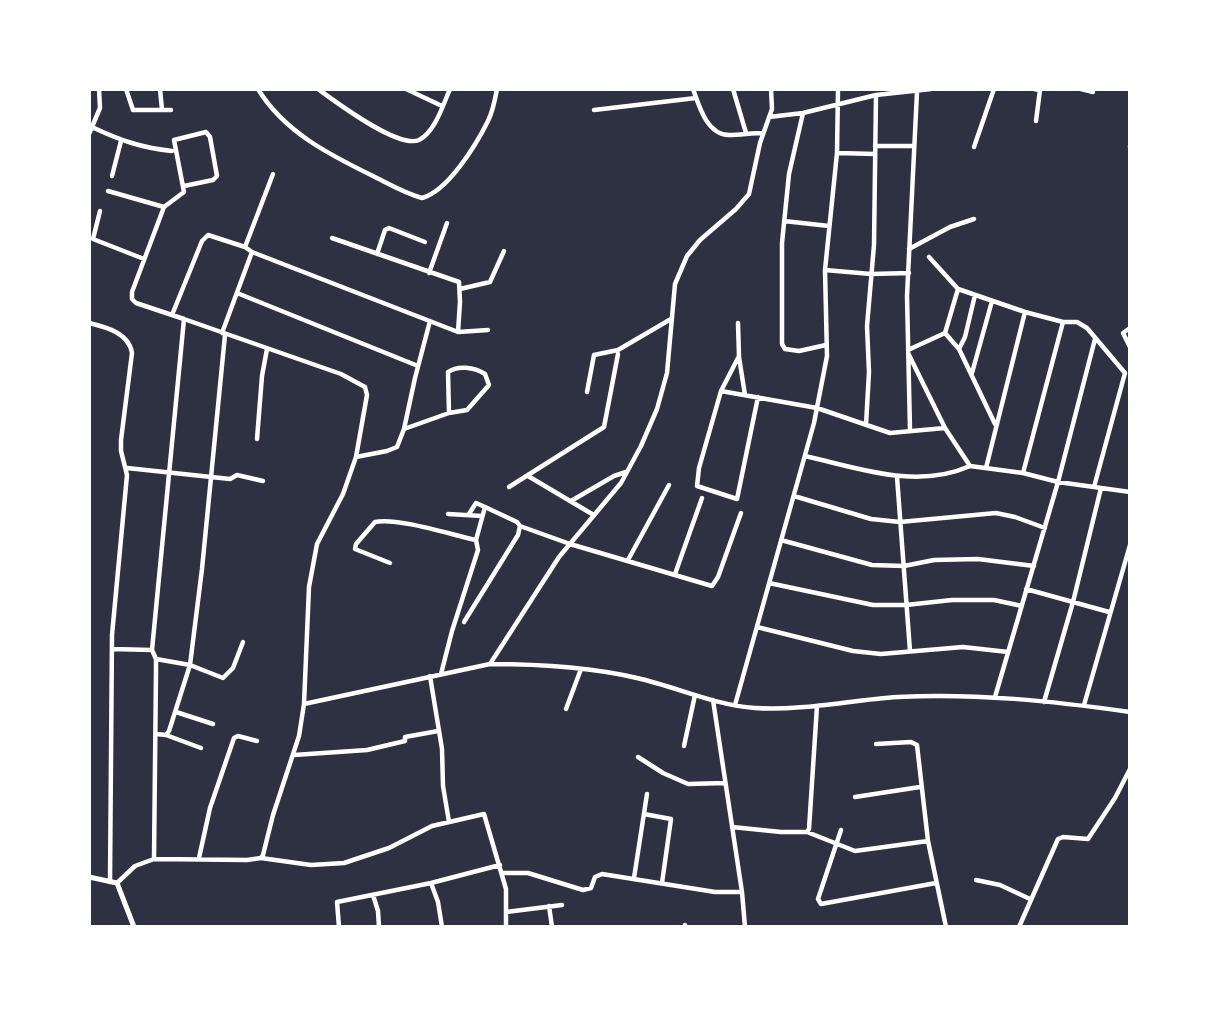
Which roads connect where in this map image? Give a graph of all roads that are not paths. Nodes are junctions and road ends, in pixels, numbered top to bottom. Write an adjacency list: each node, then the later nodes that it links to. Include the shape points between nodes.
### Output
1 (99, 89): 30 (street, via 100,108)
2 (126, 89): 24 (street, via 134,110)
3 (160, 89): 24 (street)
4 (258, 89): 8 (street, via 300,135 341,161 422,198 455,173 489,120)
5 (318, 89): 23 (street, via 390,136 411,142 432,129)
6 (406, 89): 23 (street)
7 (450, 89): 23 (street)
8 (497, 89)
9 (693, 89): 21 (street)
10 (733, 89): 31 (street)
11 (771, 89): 28 (street)
12 (838, 89): 22 (street)
13 (931, 89): 18 (street)
14 (994, 89): 37 (street)
15 (1034, 89): 17 (street)
16 (1081, 89): 19 (street)
17 (1040, 90): 29 (street)
18 (917, 92): 20 (street); 36 (street)
19 (1093, 92)
20 (876, 95): 22 (street); 35 (street)
21 (696, 98): 26 (street); 31 (street, via 713,128 726,135)
22 (838, 103): 27 (street); 39 (street)
23 (442, 106)
24 (162, 110): 25 (street)
25 (171, 110)
26 (594, 110)
27 (803, 113): 28 (street); 48 (street)
28 (769, 117): 32 (street)
29 (1036, 121)
30 (92, 127): 33 (street); 34 (street)
31 (746, 132): 32 (street)
32 (763, 132): 71 (street, via 749,194 687,256 676,284)
33 (89, 134)
34 (121, 141): 38 (street); 42 (street)
35 (875, 146): 36 (street); 40 (street)
36 (914, 146): 54 (street)
37 (974, 147)
38 (172, 151)
39 (837, 153): 40 (street); 50 (street)
40 (875, 154): 63 (street)
41 (272, 174): 53 (street)
42 (112, 176)
43 (184, 186): 43 (street, via 217,176 206,132 174,140); 45 (street, via 182,195)
44 (108, 191): 45 (street)
45 (164, 208): 59 (street)
46 (100, 211): 59 (street, via 93,239)
47 (974, 219): 54 (street)
48 (784, 221): 50 (street); 83 (street, via 782,344 791,351)
49 (447, 223): 61 (street)
50 (829, 226): 60 (street)
51 (332, 238): 57 (street)
52 (425, 242): 57 (street, via 388,228)
53 (245, 247): 56 (street); 70 (street, via 205,236)
54 (909, 249): 62 (street)
55 (504, 251): 64 (street, via 490,282)
56 (252, 252): 66 (street); 73 (street)
57 (377, 254): 61 (street)
58 (929, 257): 65 (street)
59 (144, 259): 70 (street, via 132,299)
60 (825, 270): 63 (street); 83 (street)
61 (429, 272): 64 (street, via 458,282)
62 (909, 273): 63 (street); 87 (street)
63 (871, 274): 98 (street)
64 (460, 289): 79 (street)
65 (958, 289): 67 (street); 80 (street)
66 (237, 293): 81 (street); 90 (street)
67 (975, 295): 68 (street); 86 (street)
68 (992, 301): 69 (street); 91 (street)
69 (1026, 312): 74 (street); 99 (street)
70 (172, 315): 72 (street)
71 (671, 318): 93 (street, via 618,350 594,355); 109 (street, via 667,373 657,410)
72 (184, 319): 81 (street); 110 (street)
73 (430, 321): 79 (street); 90 (street)
74 (1063, 321): 82 (street, via 1082,325); 111 (street)
75 (89, 323): 107 (street, via 124,336 131,347 121,440)
76 (738, 323): 89 (street)
77 (1130, 328): 84 (street, via 1123,333)
78 (488, 330): 79 (street)
79 (458, 331)
80 (945, 333): 86 (street); 87 (street)
81 (223, 334): 85 (street); 114 (street)
82 (1095, 340): 116 (street); 119 (street, via 1125,373)
83 (826, 345): 96 (street)
84 (1130, 347)
85 (267, 349): 103 (street); 105 (street, via 365,387)
86 (959, 349): 91 (street)
87 (908, 352): 100 (street); 102 (street)
88 (618, 354): 112 (street, via 604,427)
89 (739, 357): 92 (street); 94 (street)
90 (418, 366): 101 (street)
91 (972, 373): 99 (street)
92 (720, 391): 94 (street); 95 (street, via 696,484 734,500)
93 (587, 392)
94 (745, 395): 95 (street)
95 (758, 397): 96 (street)
96 (817, 408): 98 (street); 104 (street)
97 (449, 413): 97 (street, via 448,372 459,367 485,374 489,385 475,404); 101 (street)
98 (866, 425): 102 (street, via 890,433)
99 (996, 425): 108 (street)
100 (945, 428): 102 (street); 106 (street)
101 (404, 429): 105 (street, via 397,447)
102 (910, 430)
103 (257, 439)
104 (805, 456): 113 (street); 122 (street)
105 (356, 457): 166 (street, via 313,562)
106 (970, 466): 108 (street); 113 (street, via 955,473)
107 (127, 468): 110 (street); 152 (street)
108 (986, 468): 111 (street)
109 (627, 471): 124 (street); 129 (street)
110 (169, 472): 114 (street); 153 (street)
111 (1023, 473): 116 (street)
112 (528, 476): 118 (street); 124 (street)
113 (897, 477): 131 (street)
114 (209, 478): 115 (street, via 237,475); 158 (street)
115 (263, 481)
116 (1058, 482): 119 (street); 133 (street)
117 (669, 485): 138 (street)
118 (509, 487)
119 (1094, 487): 120 (street)
120 (1101, 488): 121 (street); 145 (street)
121 (1130, 491)
122 (793, 496): 131 (street, via 871,519); 135 (street)
123 (702, 498): 142 (street)
124 (571, 501): 129 (street)
125 (485, 507): 128 (street, via 476,503); 130 (street); 132 (street)
126 (741, 513): 142 (street, via 712,586)
127 (448, 514): 128 (street)
128 (469, 514): 130 (street)
129 (593, 514): 136 (street)
130 (482, 516): 134 (street)
131 (900, 522): 133 (street, via 996,513); 140 (street)
132 (520, 526): 136 (street); 149 (street)
133 (1045, 528): 141 (street)
134 (476, 540): 139 (street, via 378,520 355,550); 160 (street, via 478,550)
135 (781, 540): 140 (street, via 872,565); 143 (street)
136 (570, 544): 138 (street); 157 (street)
137 (1130, 545): 148 (street)
138 (628, 559): 142 (street)
139 (390, 563)
140 (904, 566): 141 (street, via 978,559); 146 (street)
141 (1034, 566): 144 (street)
142 (675, 574)
143 (769, 583): 146 (street, via 873,605); 150 (street)
144 (1026, 589): 145 (street); 147 (street)
145 (1073, 602): 148 (street); 165 (street)
146 (906, 606): 147 (street, via 994,600); 154 (street)
147 (1022, 606): 155 (street)
148 (1109, 612): 169 (street)
149 (464, 622)
150 (757, 627): 154 (street, via 853,651); 167 (street)
151 (243, 642): 158 (street, via 233,668 223,678)
152 (112, 649): 153 (street); 203 (street)
153 (152, 650): 156 (street)
154 (910, 651): 155 (street, via 963,647)
155 (1008, 652): 163 (street)
156 (156, 659): 158 (street); 175 (street)
157 (490, 664): 159 (street); 160 (street)
158 (190, 665): 171 (street)
159 (581, 669): 162 (street, via 635,677); 170 (street)
160 (441, 674): 161 (street)
161 (430, 676): 166 (street); 174 (street)
162 (695, 695): 164 (street); 179 (street)
163 (995, 697): 165 (street); 168 (street, via 897,697)
164 (713, 700): 167 (street); 184 (street)
165 (1044, 702): 169 (street)
166 (304, 704): 181 (street)
167 (735, 705): 168 (street)
168 (817, 706): 192 (street)
169 (1084, 706): 172 (street)
170 (566, 709)
171 (176, 712): 173 (street); 176 (street)
172 (1130, 712)
173 (213, 724)
174 (438, 731): 181 (street, via 415,733 405,741 374,749); 189 (street)
175 (156, 734): 176 (street); 197 (street)
176 (166, 735): 180 (street)
177 (257, 741): 195 (street, via 234,738)
178 (876, 744): 185 (street, via 917,745)
179 (684, 746)
180 (201, 748)
181 (294, 755): 196 (street)
182 (638, 757): 184 (street, via 688,784)
183 (1130, 769): 210 (street, via 1088,839 1058,839)
184 (725, 783): 190 (street)
185 (920, 787): 187 (street); 193 (street)
186 (647, 794): 188 (street)
187 (855, 797)
188 (644, 814): 201 (street); 206 (street, via 671,819)
189 (449, 822): 196 (street, via 344,863); 198 (street, via 485,815)
190 (732, 827): 192 (street); 208 (street)
191 (841, 830): 194 (street)
192 (807, 832): 194 (street)
193 (928, 841): 194 (street, via 855,851); 207 (street)
194 (836, 844): 207 (street, via 818,899 821,904)
195 (199, 858): 196 (street); 197 (street)
196 (261, 858)
197 (154, 859): 204 (street, via 135,866)
198 (500, 865): 199 (street); 205 (street)
199 (502, 873): 201 (street, via 528,873 589,889 602,874); 213 (street)
200 (89, 877): 203 (street)
201 (635, 878): 206 (street)
202 (976, 880): 210 (street)
203 (110, 881): 204 (street)
204 (117, 883): 214 (street)
205 (431, 883): 209 (street); 217 (street)
206 (662, 883): 208 (street)
207 (936, 883): 221 (street)
208 (742, 892): 220 (street)
209 (373, 895): 215 (street, via 337,902); 216 (street)
210 (1030, 899): 222 (street)
211 (562, 905): 212 (street)
212 (549, 906): 213 (street); 219 (street)
213 (506, 912): 218 (street)
214 (134, 927)
215 (339, 927)
216 (379, 927)
217 (442, 927)
218 (506, 927)
219 (552, 927)
220 (745, 927)
221 (946, 927)
222 (1019, 927)

